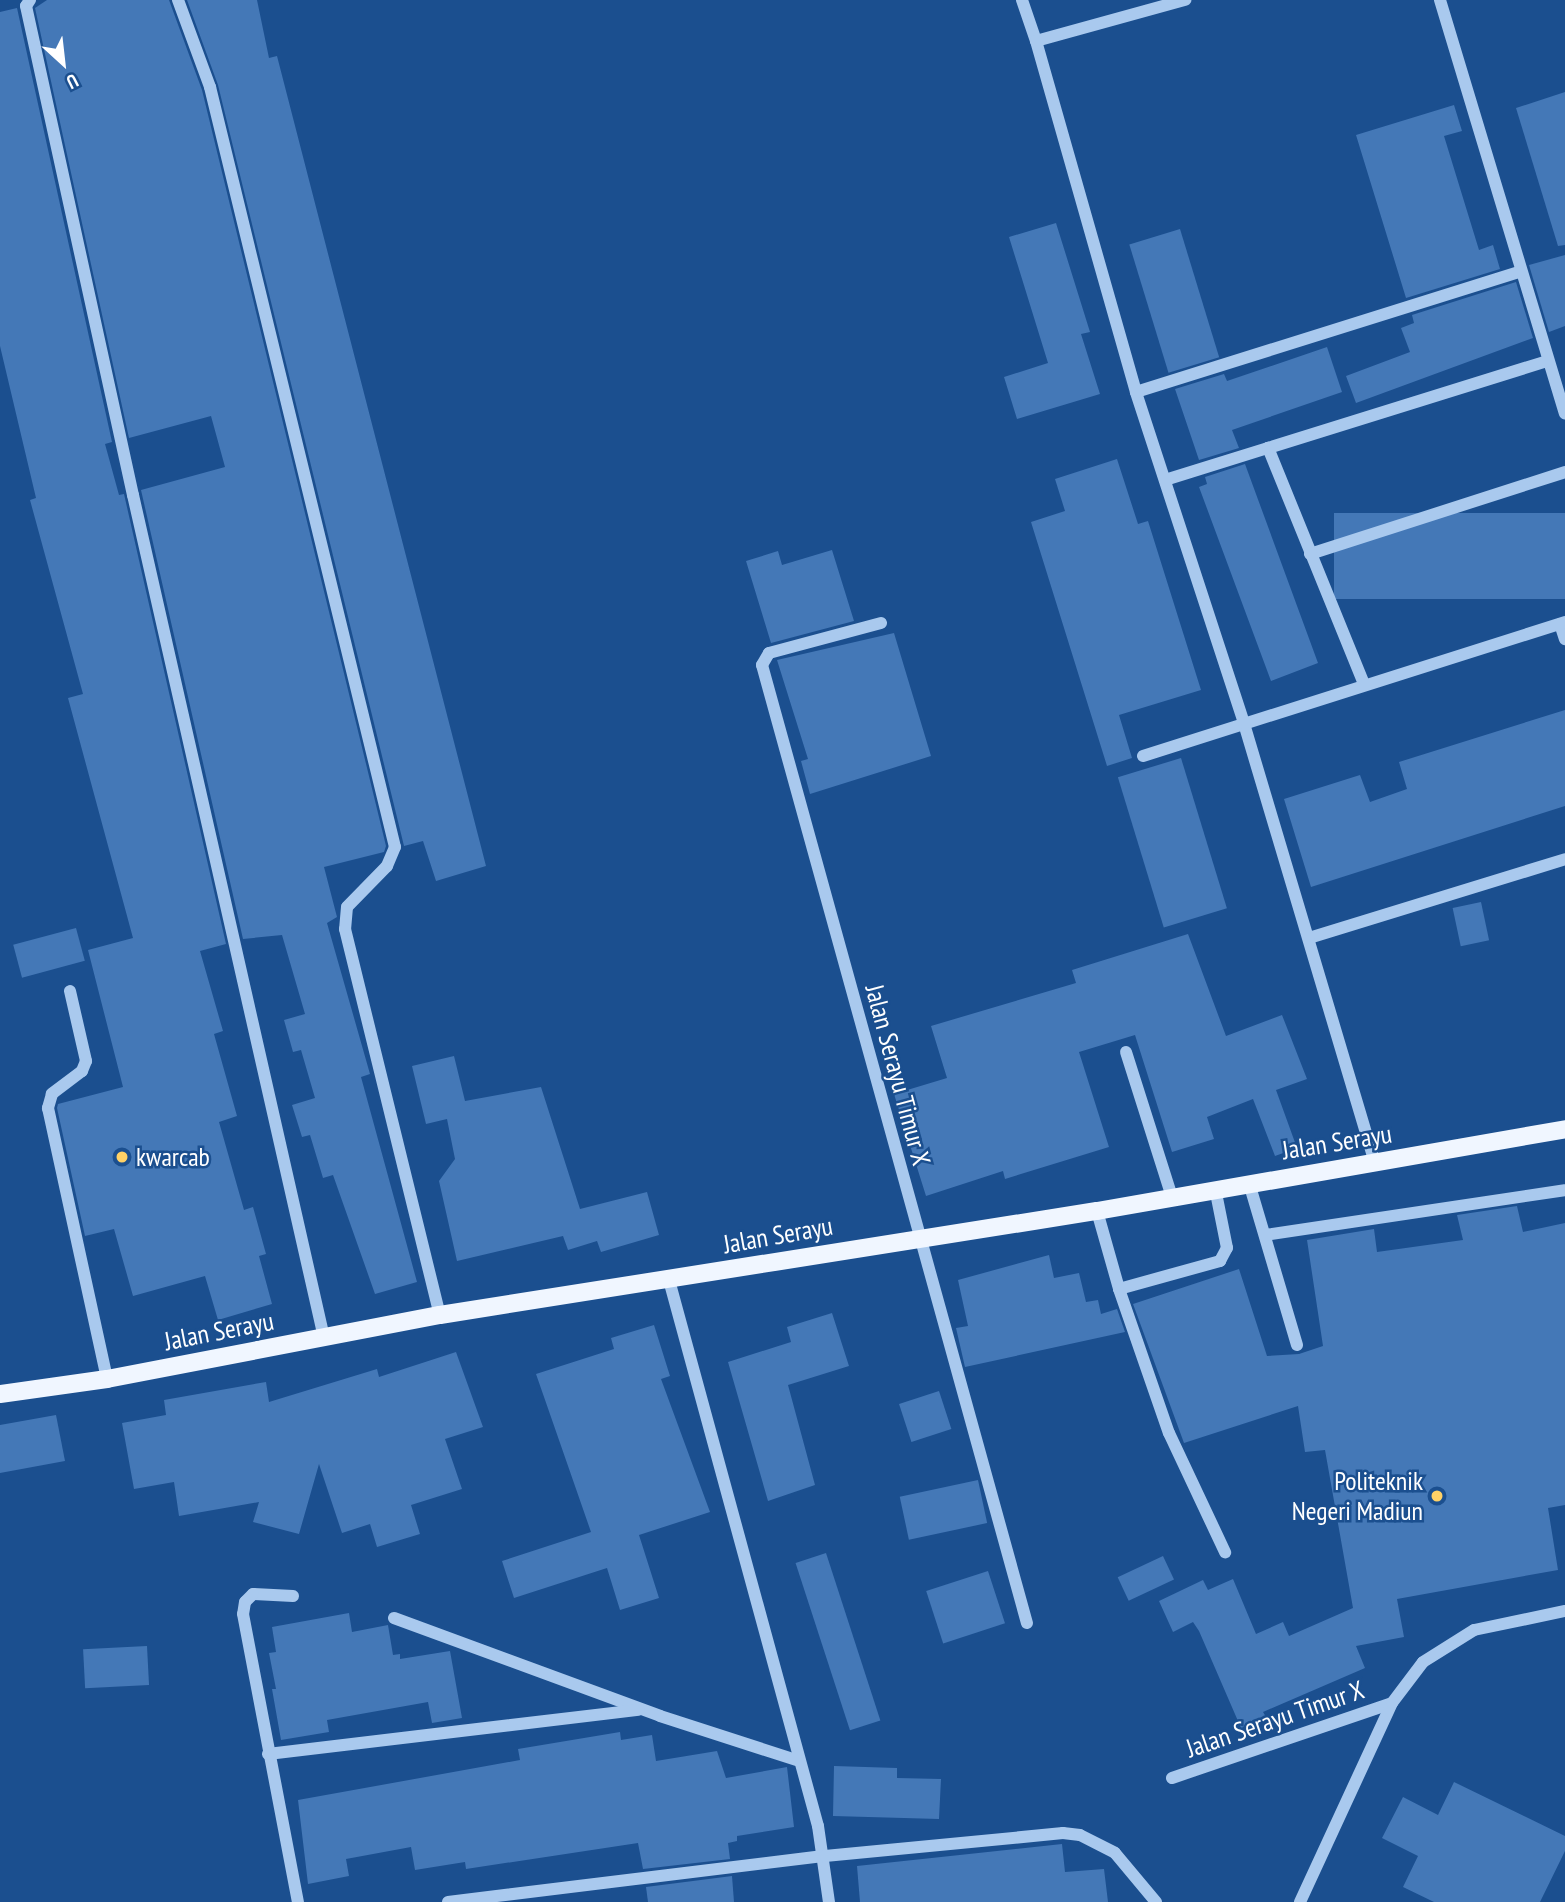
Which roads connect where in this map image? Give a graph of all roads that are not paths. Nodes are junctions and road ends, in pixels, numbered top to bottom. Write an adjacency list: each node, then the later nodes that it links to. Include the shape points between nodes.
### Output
1 (30, 0): 37 (street, via 26,6 136,509)
2 (178, 0): 36 (street, via 210,87 395,847 387,866 347,907 345,929)
3 (1022, 0): 6 (street)
4 (1185, 0): 6 (street)
5 (1440, 0): 7 (street)
6 (1036, 41): 9 (street)
7 (1520, 272): 8 (street); 9 (street)
8 (1548, 362): 10 (street); 11 (street)
9 (1136, 392): 13 (street)
10 (1565, 414)
11 (1268, 448): 13 (street); 14 (street)
12 (1565, 472): 14 (street)
13 (1165, 480): 19 (street)
14 (1310, 554): 18 (street)
15 (881, 623): 33 (street, Jalan Serayu Timur X, via 769,653 762,665)
16 (1563, 623): 17 (street); 18 (street)
17 (1565, 639)
18 (1364, 684): 19 (street)
19 (1244, 723): 20 (street); 22 (street)
20 (1143, 756)
21 (1565, 859): 22 (street)
22 (1309, 938): 26 (street)
23 (70, 991): 39 (street, via 86,1061 82,1071 52,1094 48,1108)
24 (1126, 1052): 30 (street)
25 (1565, 1129): 26 (main road, Jalan Serayu)
26 (1375, 1163): 27 (main road, Jalan Serayu)
27 (1249, 1183): 28 (main road, Jalan Serayu); 32 (street)
28 (1215, 1188): 30 (main road, Jalan Serayu); 35 (street, via 1227,1248 1220,1261)
29 (1565, 1190): 32 (street)
30 (1172, 1197): 31 (main road, Jalan Serayu)
31 (1097, 1211): 33 (main road, Jalan Serayu); 35 (street)
32 (1265, 1235): 38 (street)
33 (919, 1239): 34 (main road, Jalan Serayu); 45 (street, Jalan Serayu Timur X)
34 (669, 1280): 36 (main road, Jalan Serayu); 49 (street)
35 (1119, 1289): 41 (street, via 1169,1433)
36 (440, 1315): 37 (main road, Jalan Serayu)
37 (324, 1338): 39 (main road, Jalan Serayu)
38 (1297, 1345)
39 (107, 1379): 40 (main road, Jalan Serayu)
40 (0, 1394)
41 (1225, 1552)
42 (293, 1596): 48 (street, via 262,1592 245,1602)
43 (1565, 1611): 46 (street, via 1474,1630 1423,1662)
44 (394, 1618): 47 (street)
45 (1027, 1622)
46 (1392, 1703): 50 (street, Jalan Serayu Timur X); 56 (street)
47 (642, 1710): 48 (street); 49 (street)
48 (268, 1755): 52 (street)
49 (799, 1760): 51 (street)
50 (1172, 1778)
51 (825, 1856): 53 (street); 54 (street); 55 (street, via 1072,1834 1115,1853)
52 (298, 1902)
53 (448, 1902)
54 (829, 1902)
55 (1157, 1902)
56 (1300, 1902)

